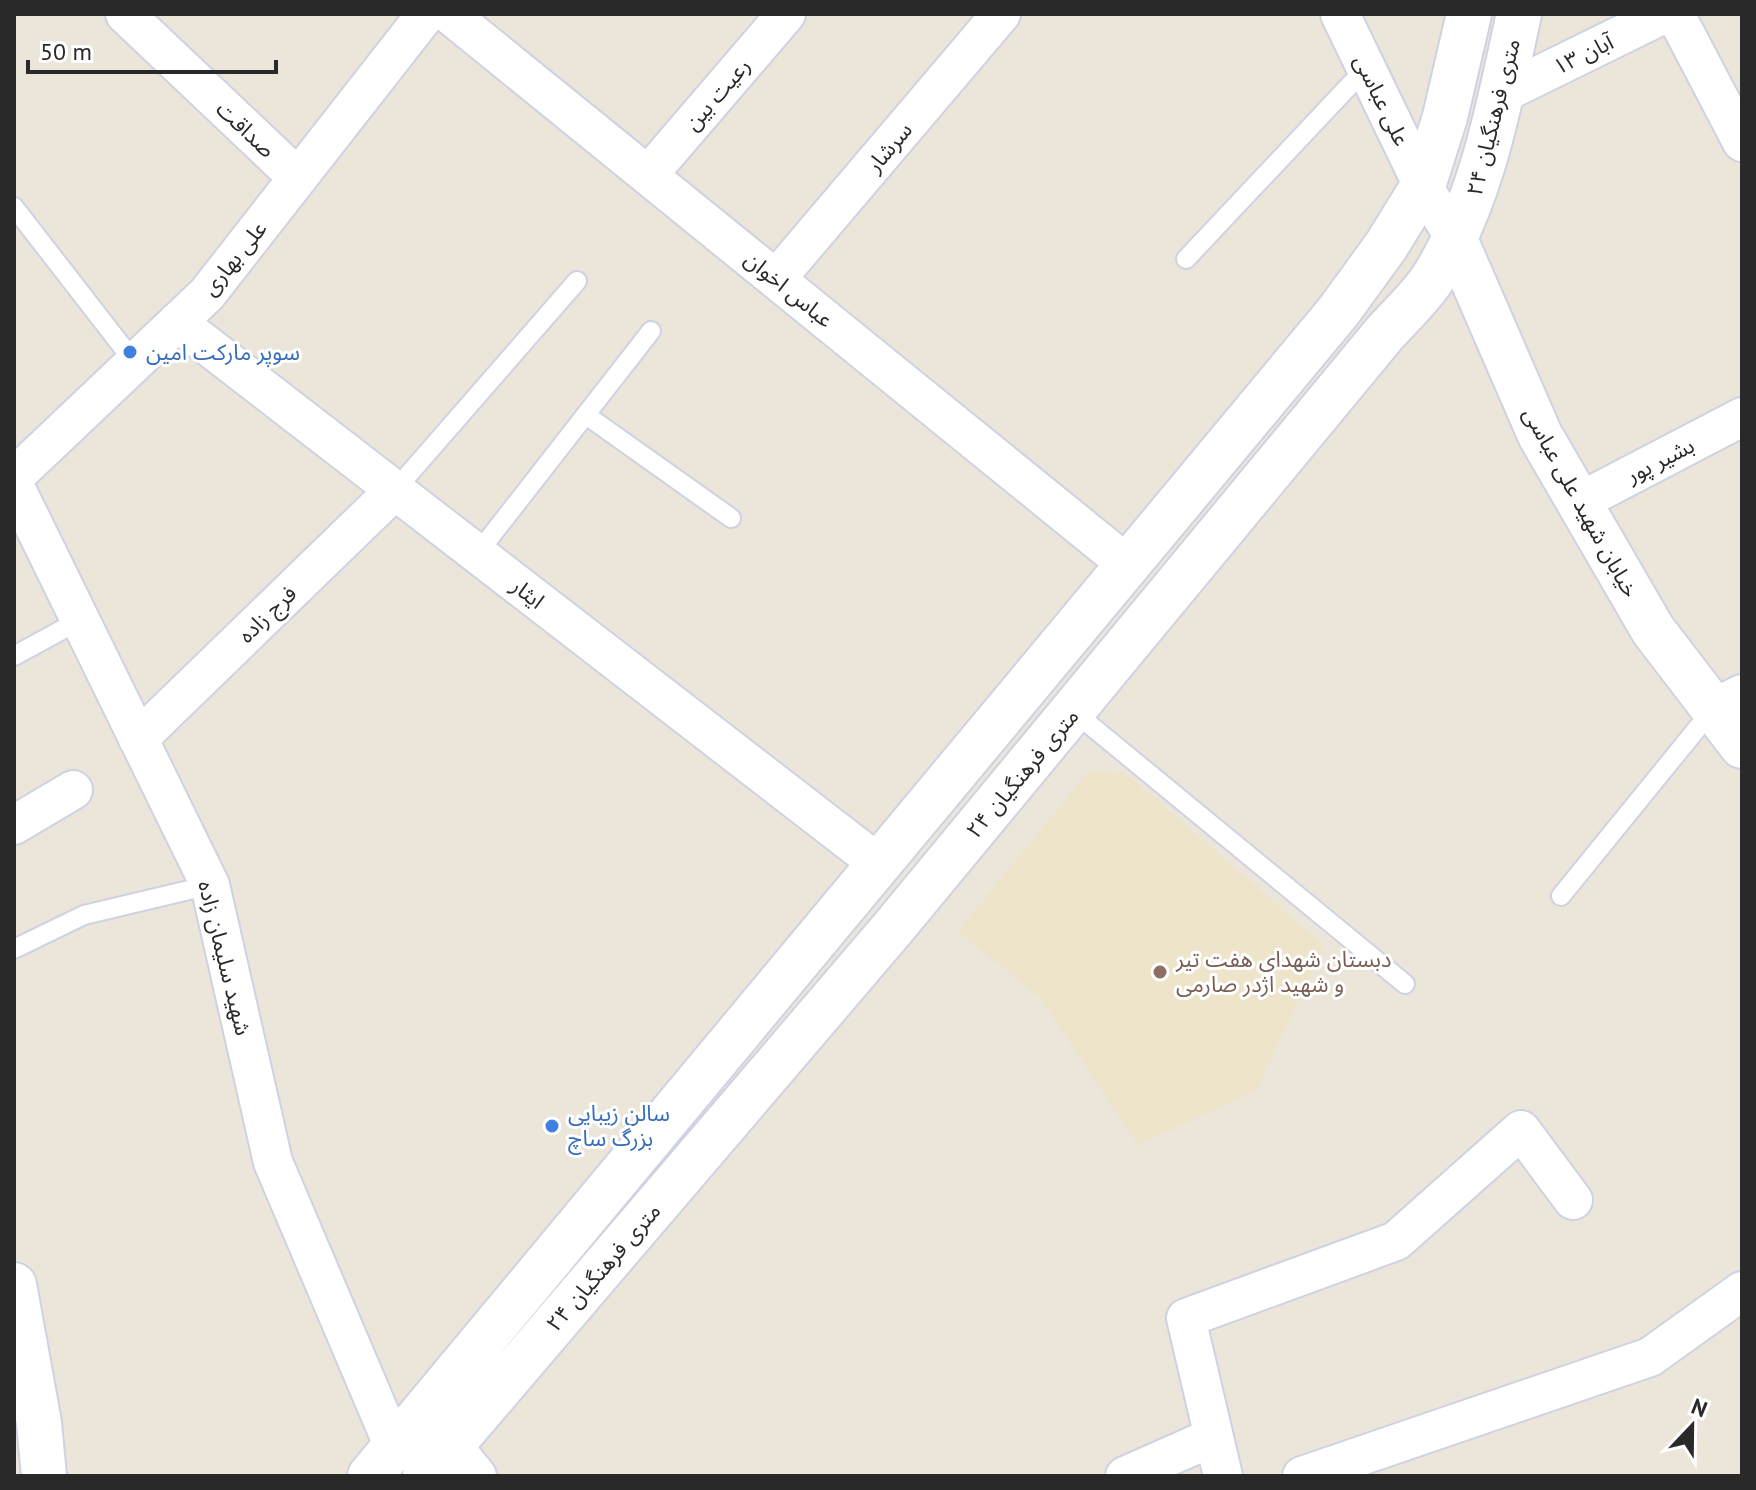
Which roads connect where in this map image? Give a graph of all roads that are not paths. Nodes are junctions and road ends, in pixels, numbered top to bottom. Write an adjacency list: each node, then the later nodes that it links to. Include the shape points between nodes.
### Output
1 (125, 14): 15 (street, صداقت)
2 (426, 14): 15 (street, علی بهاری)
3 (449, 14): 14 (street, عباس اخوان)
4 (786, 14): 14 (street, رعیت بین)
5 (1001, 14): 20 (street, سرشار)
6 (1340, 14): 11 (street, علی عباسی)
7 (1469, 14): 16 (main road, ۲۴ متری فرهنگیان)
8 (1519, 14): 12 (main road, ۲۴ متری فرهنگیان)
9 (1664, 14): 12 (street, ۱۳ آبان)
10 (1675, 14): 13 (street)
11 (1366, 68): 16 (street, علی عباسی); 19 (lane)
12 (1501, 94): 18 (main road, ۲۴ متری فرهنگیان, via 1469,210)
13 (1742, 142)
14 (648, 175): 20 (street, عباس اخوان)
15 (298, 178): 22 (street, علی بهاری, via 207,294)
16 (1423, 186): 18 (street, علی عباسی); 33 (main road, ۲۴ متری فرهنگیان, via 1338,312)
17 (14, 207): 24 (lane)
18 (1454, 237): 30 (main road, خیابان شهید علی عباسی, via 1540,435); 34 (main road, ۲۴ متری فرهنگیان, via 1432,280)
19 (1186, 259)
20 (776, 279): 33 (street, عباس اخوان)
21 (577, 281): 29 (lane)
22 (177, 322): 24 (street, علی بهاری); 29 (street, ایثار)
23 (651, 331): 25 (lane)
24 (135, 363): 27 (street, علی بهاری)
25 (586, 415): 31 (lane); 32 (lane)
26 (1742, 417): 30 (street, بشیر پور)
27 (14, 477)
28 (14, 485): 35 (street, شهید سلیمان زاده)
29 (395, 490): 32 (street, ایثار); 39 (street, فرج زاده)
30 (1579, 502): 37 (main road, خیابان شهید علی عباسی, via 1653,630)
31 (731, 518)
32 (477, 554): 43 (street, ایثار)
33 (1128, 565): 34 (main road); 43 (main road, ۲۴ متری فرهنگیان)
34 (1166, 598): 38 (main road, ۲۴ متری فرهنگیان)
35 (80, 620): 36 (lane); 39 (street, شهید سلیمان زاده)
36 (14, 656)
37 (1728, 702): 40 (main road, خیابان شهید علی عباسی); 45 (lane)
38 (1073, 711): 47 (lane); 52 (main road, ۲۴ متری فرهنگیان, via 893,928)
39 (138, 739): 44 (street, شهید سلیمان زاده)
40 (1742, 746)
41 (73, 790): 42 (street)
42 (14, 825)
43 (879, 864): 52 (main road, ۲۴ متری فرهنگیان)
44 (210, 885): 46 (lane, via 84,915); 52 (street, شهید سلیمان زاده, via 273,1162)
45 (1561, 896)
46 (14, 949)
47 (1405, 984)
48 (1573, 1200): 51 (street, via 1521,1130 1396,1241 1186,1318)
49 (14, 1285): 53 (main road)
50 (1742, 1291): 56 (street, via 1650,1357)
51 (1213, 1437): 54 (street); 55 (street)
52 (424, 1464)
53 (44, 1476)
54 (1125, 1476)
55 (1223, 1476)
56 (1302, 1476)

